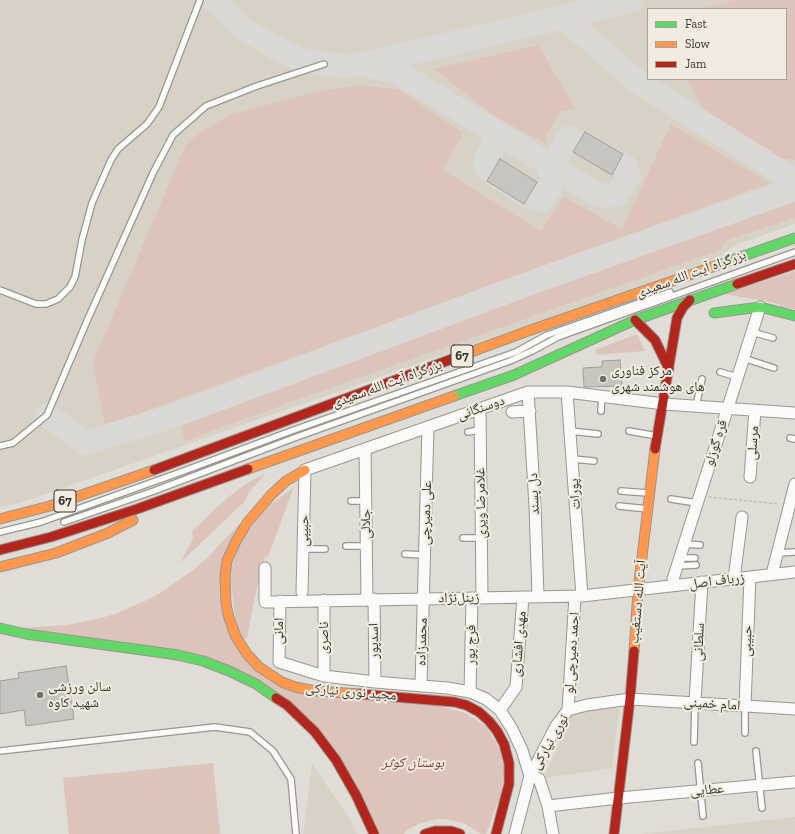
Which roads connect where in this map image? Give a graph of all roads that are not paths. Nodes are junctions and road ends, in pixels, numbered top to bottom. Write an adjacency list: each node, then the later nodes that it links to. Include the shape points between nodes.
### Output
1 (200, 0): 7 (lane, via 159,107 147,124 118,149 111,160 92,203 75,277 70,287 58,299 46,304 36,304)
2 (324, 64): 40 (lane, via 206,106 173,135 153,173 47,415 12,442)
3 (795, 238): 57 (main road, بزرگراه آیت الله سعیدی / 67, via 528,331 130,479 50,506)
4 (795, 247): 59 (lane, via 547,335 516,352 41,522)
5 (795, 252): 58 (lane, via 558,337 510,361)
6 (795, 264): 8 (main road, بزرگراه آیت الله سعیدی)
7 (0, 290)
8 (690, 300): 12 (main road, بزرگراه آیت الله سعیدی); 17 (main road, آیت الله دستغیب, via 677,318)
9 (760, 307): 10 (main road); 11 (main road); 13 (street, قره گوزلو)
10 (714, 313)
11 (795, 316)
12 (635, 320): 17 (main road, via 655,340); 47 (main road, بزرگراه آیت الله سعیدی, via 514,375)
13 (752, 332): 14 (lane); 15 (street, قره گوزلو)
14 (773, 338)
15 (743, 358): 16 (lane); 19 (street, قره گوزلو)
16 (774, 368)
17 (669, 370): 24 (main road, آیت الله دستغیب)
18 (720, 372): 19 (lane)
19 (737, 377): 26 (street, قره گوزلو)
20 (702, 379): 25 (lane)
21 (528, 392): 22 (street, دوسنگانی); 27 (street, دوسنگانی); 29 (street, دل پسند)
22 (567, 392): 23 (street, دوسنگانی); 35 (street, پورات)
23 (602, 397): 24 (street, دوسنگانی); 30 (lane)
24 (664, 404): 25 (street, دوسنگانی); 39 (main road, آیت الله دستغیب)
25 (696, 406): 26 (street, دوسنگانی)
26 (727, 408): 28 (street, دوسنگانی); 51 (street, قره گوزلو)
27 (480, 409): 33 (street, دوسنگانی); 34 (street, غلامرضا ویری)
28 (755, 410): 32 (street, دوسنگانی); 45 (street, مرسلی)
29 (530, 411): 31 (street); 86 (street, دل پسند)
30 (601, 411)
31 (512, 412)
32 (795, 413)
33 (428, 427): 41 (street, دوسنگانی); 72 (street, علی دمیرچی)
34 (480, 430): 37 (lane); 61 (street, غلامرضا ویری)
35 (570, 431): 38 (lane); 42 (street, پورات)
36 (629, 431): 39 (lane)
37 (468, 432)
38 (598, 434)
39 (657, 436): 49 (main road, آیت الله دستغیب)
40 (0, 446)
41 (365, 449): 44 (street, دوسنگانی); 53 (street, جلالی)
42 (572, 459): 43 (lane); 87 (street, پورات)
43 (594, 460)
44 (306, 470): 66 (street, حبیبی); 122 (main road, مجید نوری نیارکی, via 286,481 271,495 247,523 231,551 225,576 226,604 236,636 247,654 260,667 282,682 295,687 316,691 454,702 479,712 497,731 509,762 509,784)
45 (750, 476)
46 (795, 484): 70 (street)
47 (188, 491): 68 (main road, via 51,537); 76 (main road, via 108,533 56,553)
48 (621, 491): 49 (lane)
49 (650, 493): 55 (main road, آیت الله دستغیب)
50 (671, 499): 51 (lane)
51 (698, 499): 62 (street, قره گوزلو)
52 (351, 501): 53 (lane)
53 (366, 501): 65 (street, جلالی)
54 (619, 506): 55 (lane)
55 (648, 509): 84 (main road, آیت الله دستغیب)
56 (742, 517): 82 (street)
57 (0, 519)
58 (57, 525)
59 (0, 532)
60 (463, 538): 61 (lane)
61 (481, 538): 90 (street, غلامرضا ویری)
62 (684, 544): 63 (lane); 74 (street, قره گوزلو)
63 (700, 545)
64 (346, 546): 65 (lane)
65 (366, 546): 91 (street, جلالی)
66 (303, 549): 67 (lane); 85 (street, حبیبی)
67 (325, 549)
68 (0, 550)
69 (795, 552): 70 (lane)
70 (778, 553): 79 (street)
71 (405, 554): 72 (lane)
72 (424, 555): 89 (street, علی دمیرچی)
73 (696, 558): 74 (lane)
74 (678, 562): 75 (lane); 81 (street, قره گوزلو)
75 (696, 565)
76 (0, 567)
77 (265, 568): 93 (street, زینل‌نژاد, via 264,602)
78 (795, 572): 79 (street, زرباف اصل)
79 (772, 574): 80 (street, زرباف اصل)
80 (750, 577): 82 (street, زرباف اصل); 101 (street, حبیبی)
81 (673, 578)
82 (734, 579): 83 (street, زرباف اصل)
83 (702, 582): 84 (street, زرباف اصل); 100 (street, سلطانی)
84 (638, 590): 87 (street, زینل‌نژاد); 99 (main road, آیت الله دستغیب)
85 (302, 592)
86 (538, 596): 87 (street, زینل‌نژاد); 88 (street, زینل‌نژاد)
87 (579, 596): 104 (street, احمد دمیرچی لو)
88 (523, 597): 90 (street, زینل‌نژاد); 103 (street, مهدی افشاری, via 516,687)
89 (423, 598): 90 (street, زینل‌نژاد); 91 (street, زینل‌نژاد); 97 (street, محمدزاده)
90 (477, 598): 98 (street, فرج پور)
91 (370, 599): 92 (street, زینل‌نژاد); 96 (street, اسدپور)
92 (324, 600): 93 (street, زینل‌نژاد); 95 (street, ناصری)
93 (280, 601): 95 (street, امانی, via 279,662)
94 (0, 628): 119 (main road, مجید نوری نیارکی, via 26,634 178,655 229,670 256,684 287,705 315,732 336,760)
95 (324, 676): 96 (street)
96 (375, 682): 97 (street)
97 (421, 685): 98 (street)
98 (470, 692): 103 (street, via 486,699)
99 (630, 699): 100 (street, امام خمینی); 104 (street, نوری نیارکی); 114 (main road, آیت الله دستغیب)
100 (695, 702): 101 (street, امام خمینی); 106 (lane)
101 (744, 706): 102 (street, امام خمینی); 105 (lane)
102 (795, 709)
103 (500, 710): 110 (street, via 522,750)
104 (568, 710): 110 (street, نوری نیارکی, via 556,726)
105 (745, 733)
106 (694, 742)
107 (0, 751): 118 (lane, via 214,727 250,732 273,751 291,779)
108 (756, 751): 112 (lane)
109 (698, 763): 113 (lane)
110 (530, 776): 115 (street, via 539,779); 123 (street, نوری نیارکی)
111 (795, 782): 112 (street, عطایی)
112 (759, 786): 113 (street, عطایی); 116 (lane)
113 (702, 790): 114 (street, عطایی); 117 (lane)
114 (619, 798): 115 (street, عطایی); 125 (main road, آیت الله دستغیب)
115 (548, 806): 124 (street)
116 (762, 808)
117 (703, 816)
118 (296, 834)
119 (374, 834)
120 (425, 834): 121 (main road, via 451,831)
121 (460, 834)
122 (496, 834)
123 (515, 834)
124 (553, 834)
125 (614, 834)

